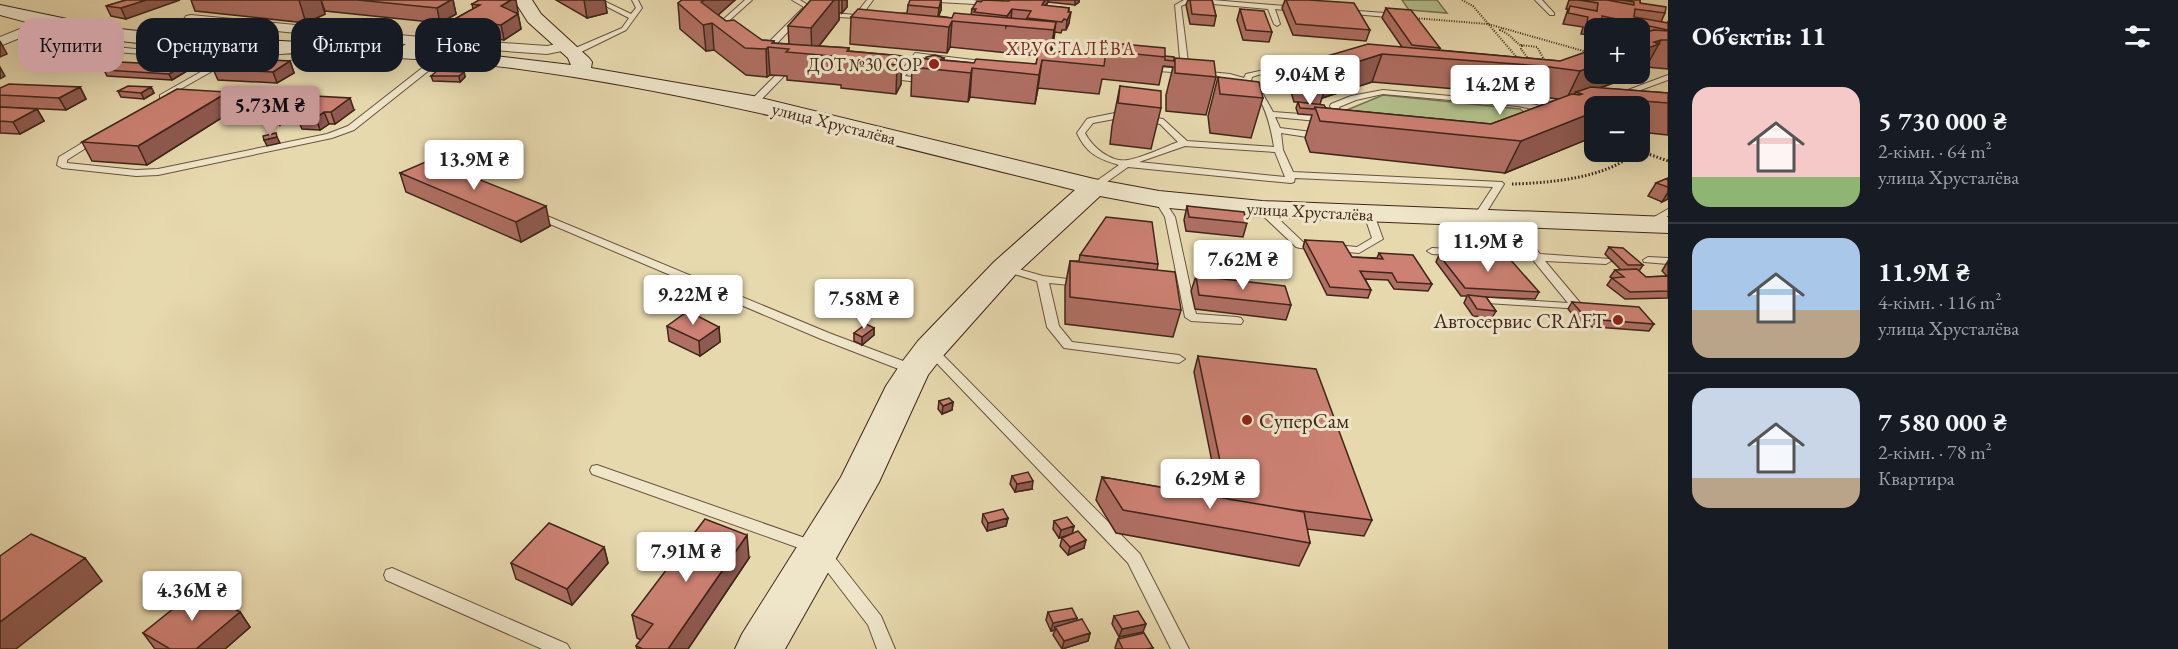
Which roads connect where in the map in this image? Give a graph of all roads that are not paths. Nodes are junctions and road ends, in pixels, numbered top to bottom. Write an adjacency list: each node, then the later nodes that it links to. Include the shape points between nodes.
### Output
1 (523, 0): 29 (main road, via 529,15)
2 (597, 0): 16 (lane)
3 (635, 0): 16 (lane, via 639,8)
4 (749, 0): 24 (lane, via 718,27)
5 (795, 0): 13 (lane, via 808,7)
6 (870, 0): 17 (lane)
7 (939, 0): 9 (lane)
8 (1538, 0): 15 (lane)
9 (994, 4)
10 (1271, 7): 11 (lane); 21 (lane); 36 (lane, via 1190,0 1180,3)
11 (1304, 9)
12 (0, 10): 18 (main road, улица Хрусталёва)
13 (802, 12): 17 (lane); 28 (lane, via 765,55)
14 (1337, 12): 19 (lane)
15 (1552, 14)
16 (632, 17): 29 (lane, via 624,29)
17 (857, 17): 20 (lane)
18 (31, 18)
19 (1407, 18)
20 (879, 19)
21 (1277, 24)
22 (279, 29): 25 (street)
23 (18, 33): 26 (street)
24 (727, 33)
25 (415, 40)
26 (0, 42)
27 (501, 47): 29 (street)
28 (753, 48)
29 (574, 56): 30 (main road, улица Хрусталёва); 45 (main road, улица Хрусталёва)
30 (501, 57)
31 (1326, 61): 42 (lane, via 1256,73)
32 (997, 64): 40 (lane, via 918,56)
33 (1141, 68): 36 (lane)
34 (206, 72): 44 (lane)
35 (424, 72): 52 (lane, via 358,123 329,136 158,172 62,165 66,154)
36 (1185, 72): 42 (lane, via 1230,76)
37 (780, 76): 45 (lane)
38 (879, 76): 40 (lane)
39 (1668, 77): 43 (lane)
40 (900, 78): 41 (lane)
41 (932, 82)
42 (1247, 82): 48 (lane, via 1256,89)
43 (1616, 96)
44 (157, 101)
45 (753, 103): 59 (main road, улица Хрусталёва)
46 (1518, 104): 47 (lane); 49 (lane, via 1534,107); 50 (lane, via 1383,92 1334,106)
47 (1546, 105)
48 (1269, 114): 50 (lane); 51 (lane)
49 (1549, 117)
50 (1339, 120): 53 (lane)
51 (1276, 130): 54 (lane); 56 (lane)
52 (106, 131)
53 (1344, 131)
54 (1335, 139)
55 (1184, 143): 56 (lane); 57 (lane); 57 (lane, via 1163,122 1120,115 1090,121 1081,134 1087,145 1105,158)
56 (1279, 150): 58 (lane)
57 (1126, 164): 58 (lane, via 1291,180); 59 (lane)
58 (1290, 175): 62 (lane, via 1499,184)
59 (1094, 187): 60 (main road, улица Хрусталёва); 70 (main road)
60 (1159, 199): 62 (main road, улица Хрусталёва, via 1262,209); 74 (lane, via 1170,217 1191,317)
61 (529, 211): 76 (lane, via 814,331)
62 (1477, 219): 63 (main road, улица Хрусталёва)
63 (1505, 219): 64 (main road, улица Хрусталёва); 66 (lane)
64 (1661, 220)
65 (1432, 251): 66 (lane)
66 (1536, 257): 68 (lane); 73 (lane, via 1578,307)
67 (1648, 260): 69 (lane)
68 (1606, 261)
69 (1668, 261)
70 (1005, 268): 71 (lane); 76 (main road)
71 (1042, 279): 72 (lane); 75 (lane, via 1053,327 1068,345)
72 (1097, 284)
73 (1468, 300)
74 (1237, 321)
75 (1179, 358)
76 (922, 359): 78 (main road, via 904,386 860,482); 83 (lane, via 1134,559)
77 (597, 470): 78 (lane)
78 (819, 549): 81 (main road); 82 (lane, via 875,621)
79 (392, 575): 80 (lane)
80 (561, 649)
81 (759, 649)
82 (886, 649)
83 (1180, 649)

